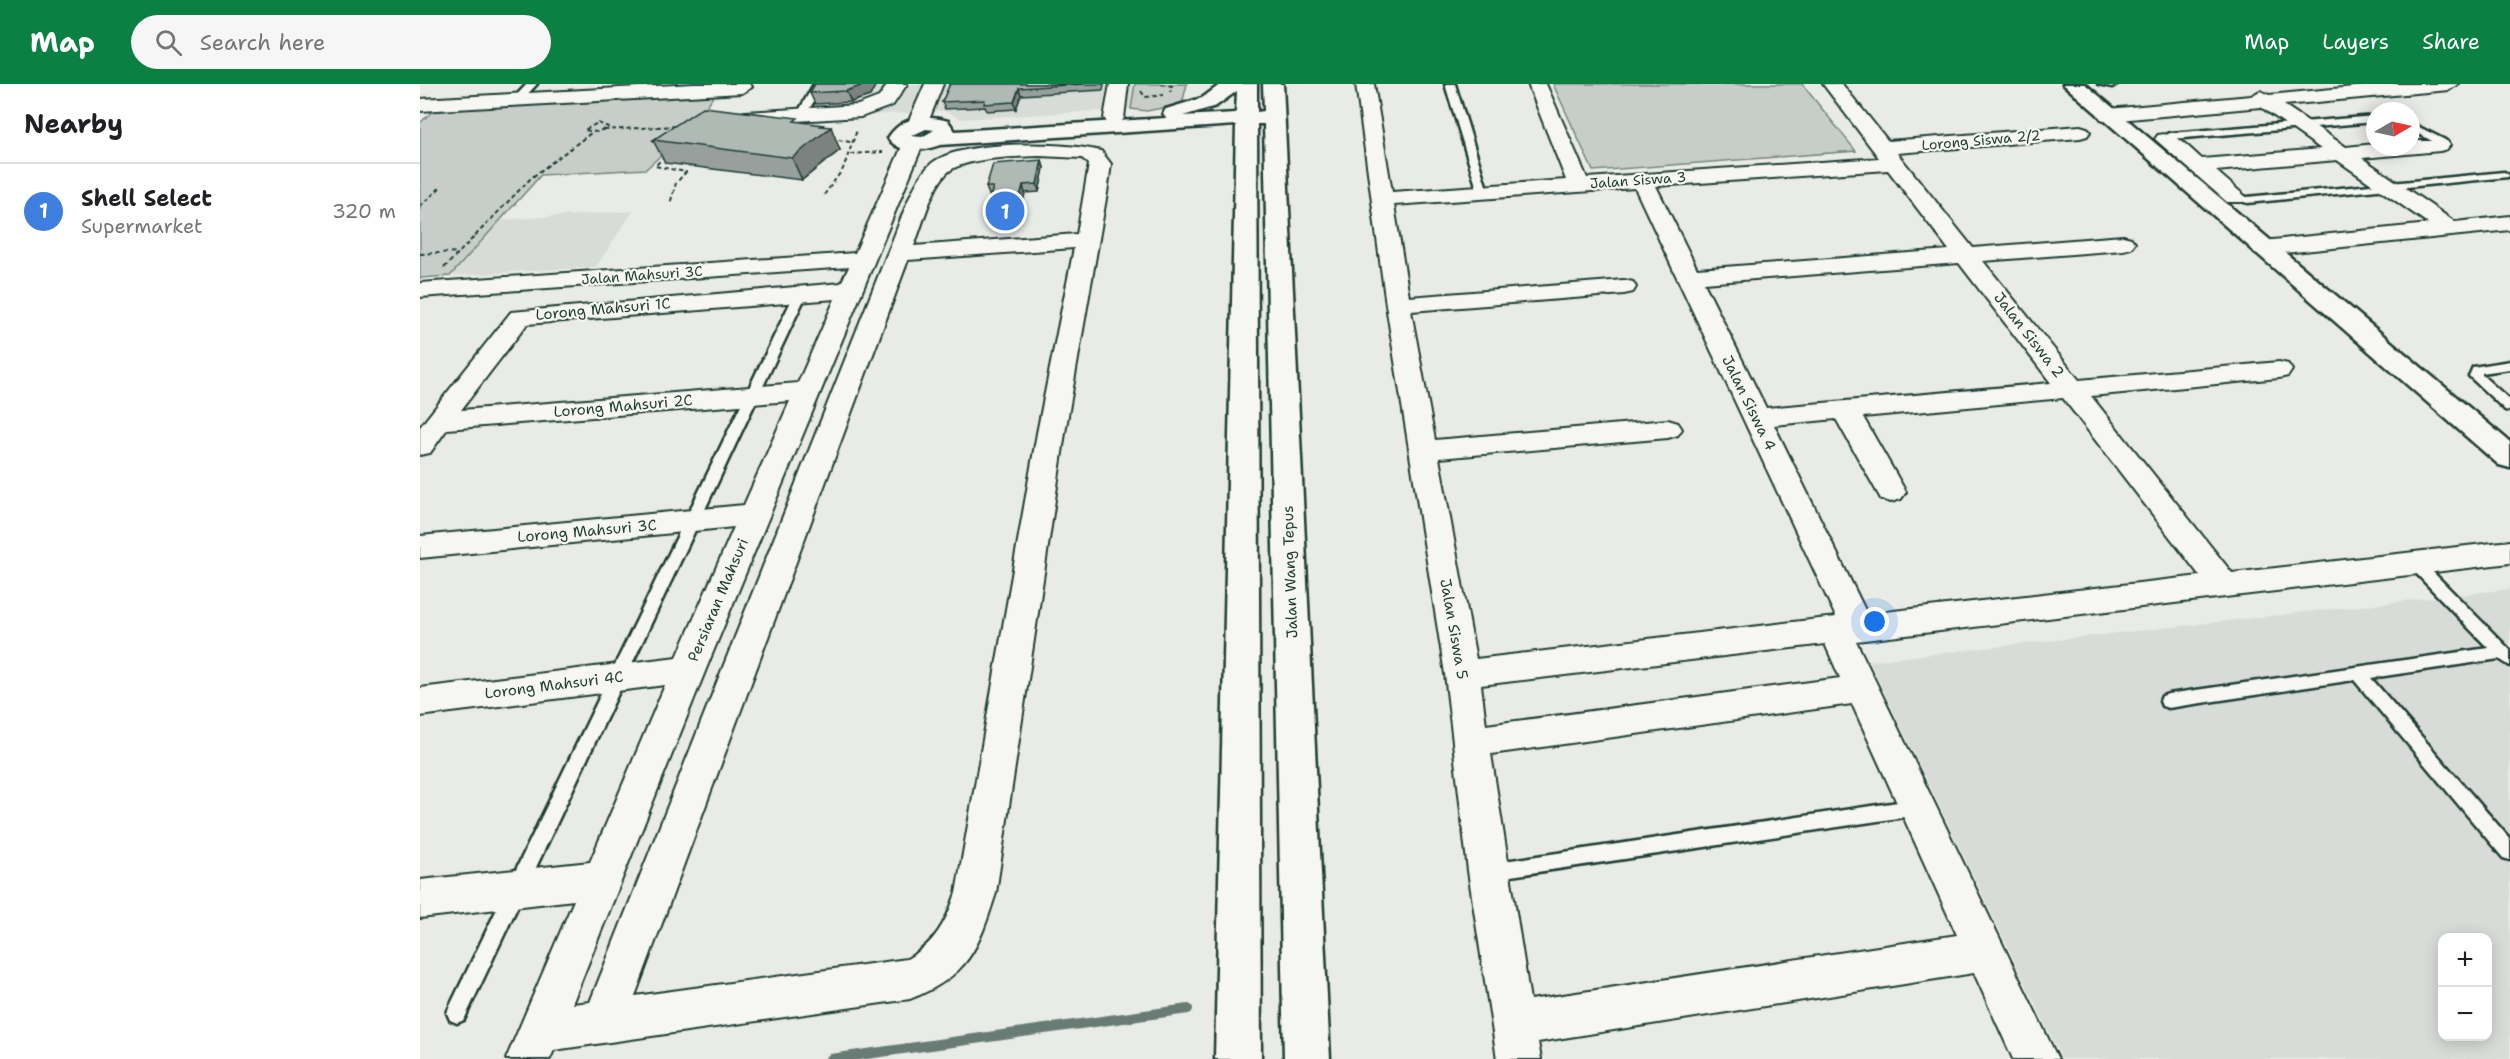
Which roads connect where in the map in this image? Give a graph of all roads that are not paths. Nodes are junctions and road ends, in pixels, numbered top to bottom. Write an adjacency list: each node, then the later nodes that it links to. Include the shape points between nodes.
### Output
1 (532, 84): 19 (lane)
2 (819, 84): 24 (lane)
3 (898, 84): 24 (street, via 886,101 861,111)
4 (934, 84): 31 (street, Persiaran Mahsuri)
5 (1119, 84): 25 (street)
6 (1234, 84): 26 (main road, via 1209,102)
7 (1247, 84): 22 (main road, Jalan Wang Tepus)
8 (1273, 84): 22 (main road, Jalan Wang Tepus)
9 (1365, 84): 45 (street, Jalan Siswa 5)
10 (1450, 84): 43 (lane)
11 (1537, 84): 41 (street)
12 (1832, 84): 36 (street, Jalan Siswa 2)
13 (2073, 84): 23 (main road)
14 (2103, 84): 15 (lane)
15 (2112, 84)
16 (2242, 84): 20 (street)
17 (2449, 84): 20 (street)
18 (743, 86): 19 (street); 24 (street, via 725,113)
19 (517, 100): 21 (street)
20 (2266, 100): 23 (street); 28 (street)
21 (422, 107)
22 (1260, 112): 26 (main road); 38 (main road, Jalan Wang Tepus); 104 (main road, Jalan Wang Tepus)
23 (2108, 115): 52 (main road)
24 (801, 116)
25 (1114, 118): 26 (main road); 31 (main road)
26 (1172, 119): 33 (main road); 38 (main road, via 1222,133)
27 (2366, 120): 28 (lane)
28 (2302, 126): 32 (lane); 35 (street)
29 (2420, 131): 34 (lane, via 2442,142)
30 (2080, 132): 36 (street, Lorong Siswa 2/2)
31 (927, 134): 33 (main road); 47 (street, Persiaran Mahsuri)
32 (2166, 139): 37 (street)
33 (1020, 143): 46 (street, via 945,163 934,173); 50 (street, via 1077,150 1098,159)
34 (2440, 145): 35 (street)
35 (2342, 153): 37 (street); 42 (street)
36 (1888, 155): 40 (street, Jalan Siswa 3); 54 (street, Jalan Siswa 2)
37 (2196, 166): 44 (street)
38 (1246, 172): 103 (main road, Jalan Wang Tepus)
39 (2504, 174): 42 (lane)
40 (1642, 180): 41 (street, Jalan Siswa 3); 56 (street, Jalan Siswa 4)
41 (1579, 184): 43 (street, Jalan Siswa 3)
42 (2390, 186): 44 (lane, via 2247,200); 49 (street)
43 (1483, 192): 45 (street, Jalan Siswa 3)
44 (2235, 197)
45 (1382, 199): 61 (street, Jalan Siswa 5)
46 (922, 203): 47 (street); 53 (street)
47 (886, 205): 55 (street, Persiaran Mahsuri)
48 (2510, 223): 49 (street)
49 (2450, 229): 52 (street)
50 (1088, 240): 53 (street); 100 (street, via 1051,433 976,893 956,945 943,961 910,979)
51 (2123, 243): 54 (street)
52 (2263, 248): 73 (main road)
53 (899, 254): 100 (street)
54 (1966, 255): 56 (street); 64 (street, Jalan Siswa 2)
55 (864, 260): 58 (street, Jalan Mahsuri 3C); 59 (street, Persiaran Mahsuri)
56 (1689, 277): 69 (street, Jalan Siswa 4)
57 (1624, 287): 61 (street)
58 (420, 290)
59 (850, 290): 60 (street, Lorong Mahsuri 1C); 65 (street, Persiaran Mahsuri)
60 (801, 293): 66 (lane); 70 (street, Lorong Mahsuri 1C, via 520,317)
61 (1398, 305): 74 (street, Jalan Siswa 5)
62 (2510, 365): 67 (lane, via 2477,370 2475,376)
63 (2279, 370): 64 (street)
64 (2072, 390): 68 (street); 81 (street, Jalan Siswa 2)
65 (806, 391): 66 (street, Lorong Mahsuri 2C); 76 (street, Persiaran Mahsuri)
66 (753, 395): 70 (street, Lorong Mahsuri 2C); 77 (lane)
67 (2510, 407)
68 (1845, 410): 69 (street); 75 (street)
69 (1756, 418): 82 (street, Jalan Siswa 4)
70 (439, 421): 72 (street, Lorong Mahsuri 1C)
71 (1668, 429): 74 (street)
72 (420, 446)
73 (2504, 448)
74 (1423, 450): 86 (street, Jalan Siswa 5)
75 (1891, 492)
76 (754, 516): 77 (street, Lorong Mahsuri 3C); 84 (street, Persiaran Mahsuri)
77 (692, 521): 78 (street, Lorong Mahsuri 3C); 87 (lane)
78 (420, 547)
79 (2510, 552): 80 (street)
80 (2417, 565): 81 (street); 83 (lane)
81 (2226, 586): 82 (street)
82 (1845, 628): 86 (street); 88 (street, Jalan Siswa 4)
83 (2506, 656): 85 (lane)
84 (688, 669): 87 (street, Lorong Mahsuri 4C); 95 (street, Persiaran Mahsuri)
85 (2357, 673): 89 (lane); 93 (lane)
86 (1462, 674): 91 (street, Jalan Siswa 5)
87 (618, 677): 90 (street, Lorong Mahsuri 4C); 96 (lane)
88 (1862, 689): 91 (street); 92 (street, Jalan Siswa 4)
89 (2168, 701)
90 (420, 702)
91 (1472, 742): 94 (street, Jalan Siswa 5)
92 (1918, 807): 94 (lane); 98 (street, Jalan Siswa 4)
93 (2508, 848)
94 (1488, 871): 101 (street, Jalan Siswa 5)
95 (603, 878): 96 (street); 102 (street, Persiaran Mahsuri)
96 (517, 889): 97 (street); 99 (lane)
97 (420, 899)
98 (1985, 951): 101 (street); 105 (street, Jalan Siswa 4)
99 (457, 1013)
100 (603, 1023): 102 (street)
101 (1516, 1041)
102 (534, 1045)
103 (1238, 1059)
104 (1307, 1059)
105 (2036, 1059)

